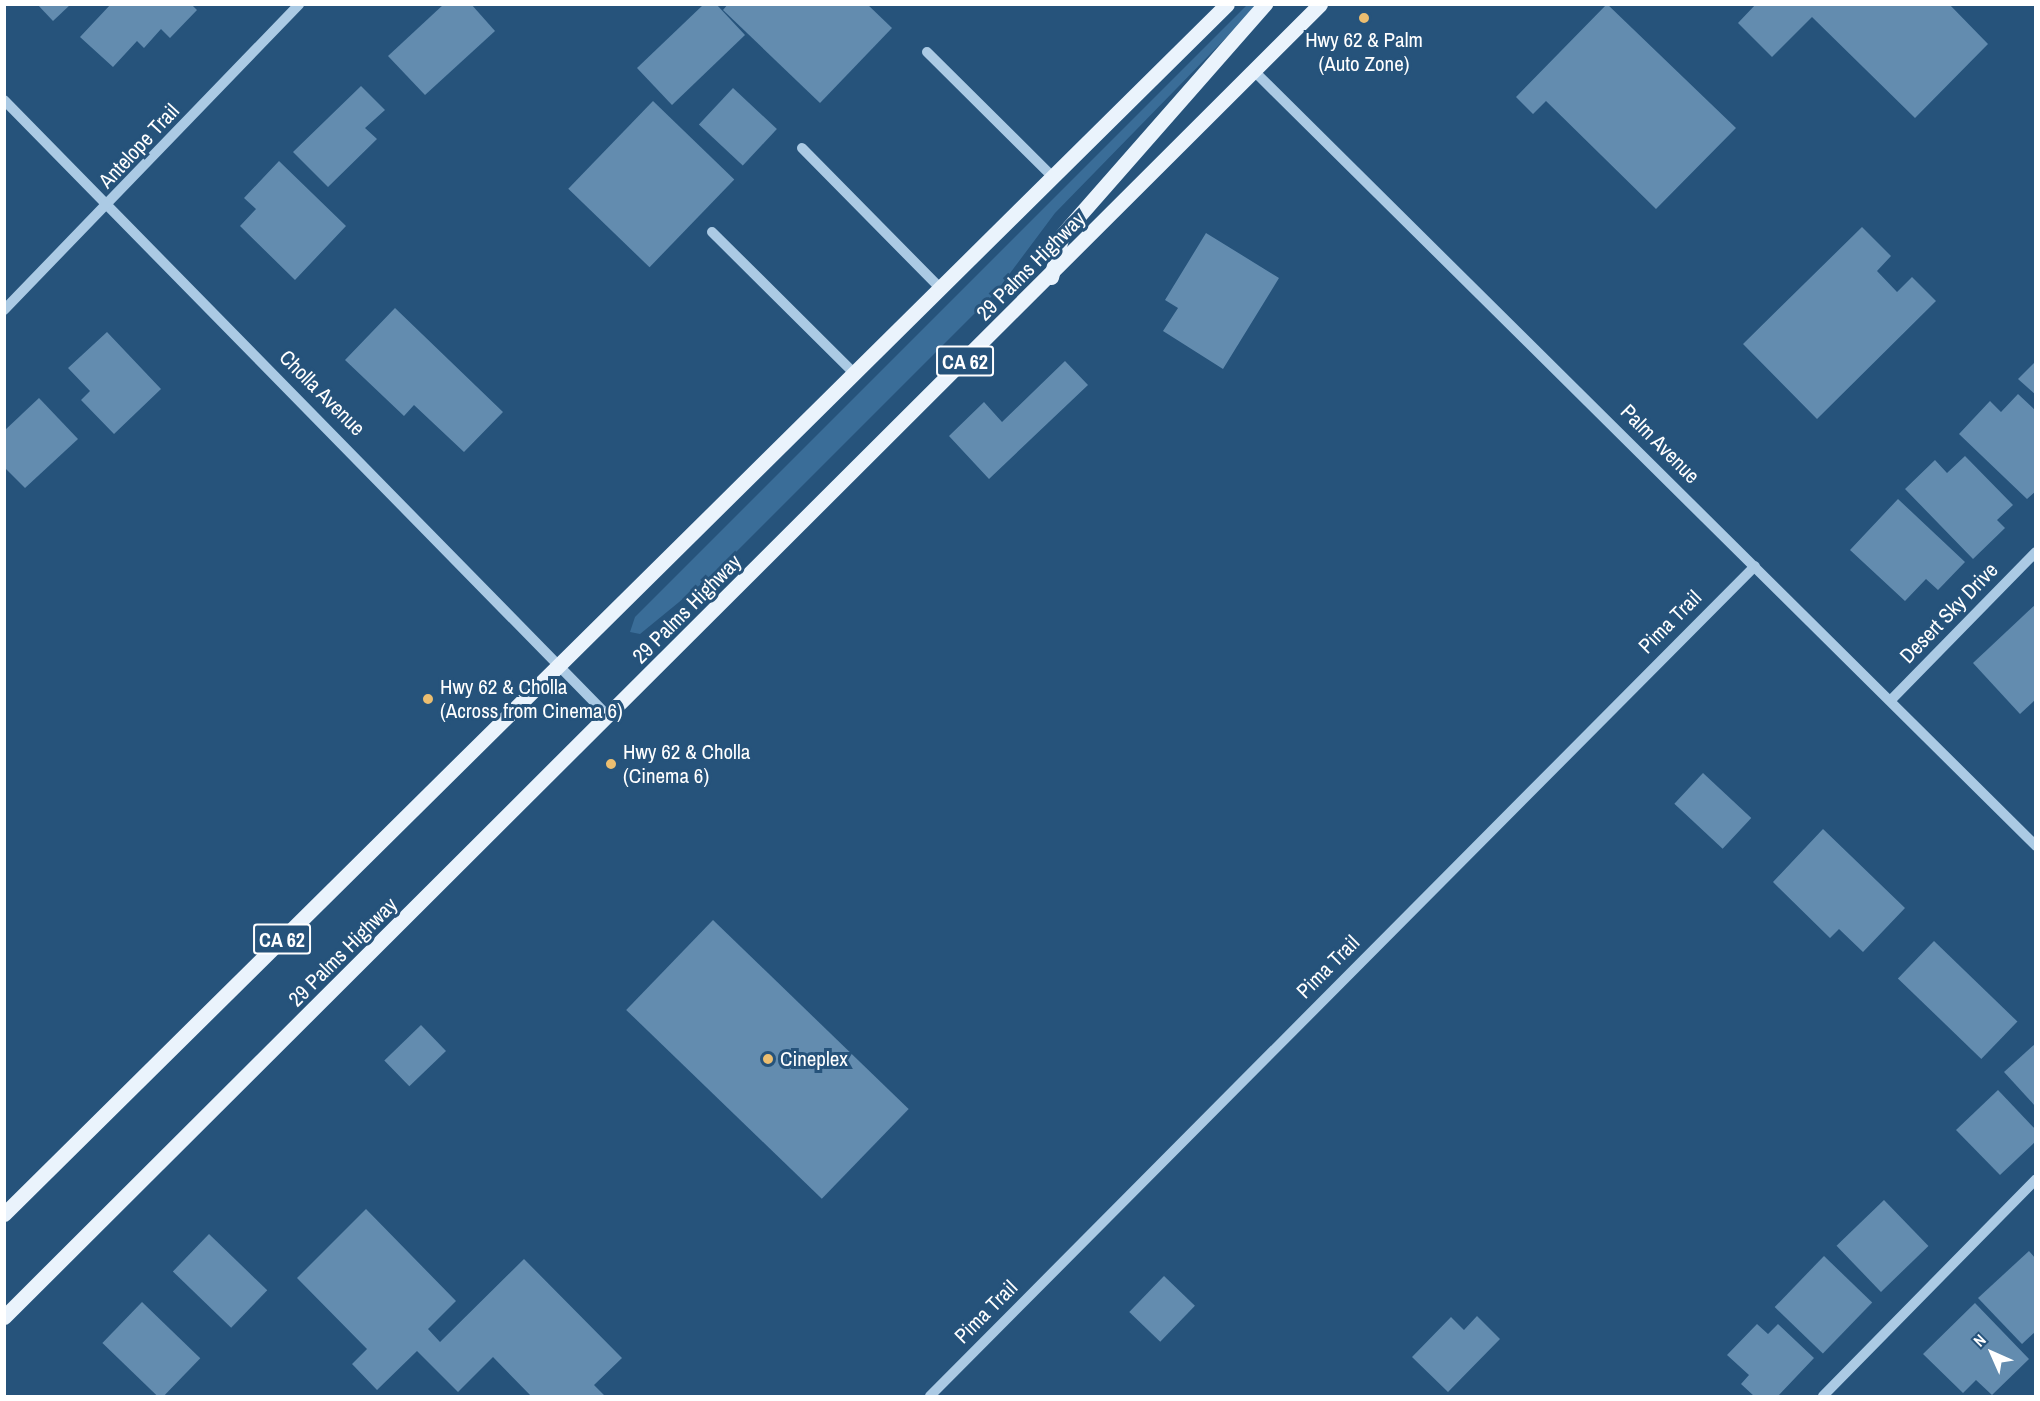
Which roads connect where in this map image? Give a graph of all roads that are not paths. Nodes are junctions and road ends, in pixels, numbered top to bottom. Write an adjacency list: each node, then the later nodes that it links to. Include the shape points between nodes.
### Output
1 (299, 4): 10 (street, Antelope Trail)
2 (1227, 4): 9 (main road, CA 62)
3 (1266, 4): 12 (main road, via 1062,235)
4 (1320, 4): 6 (main road, 29 Palms Highway / CA 62)
5 (927, 52): 9 (street)
6 (1255, 72): 12 (main road, 29 Palms Highway / CA 62); 17 (street, Palm Avenue)
7 (4, 100): 10 (street, Cholla Avenue)
8 (802, 148): 13 (street)
9 (1053, 177): 13 (main road, CA 62)
10 (109, 206): 14 (street, Antelope Trail); 18 (street, Cholla Avenue)
11 (712, 232): 15 (street)
12 (1051, 277): 20 (main road, 29 Palms Highway / CA 62)
13 (940, 288): 15 (main road, CA 62)
14 (4, 310)
15 (854, 373): 18 (main road, CA 62)
16 (2036, 552): 19 (street, Desert Sky Drive)
17 (1755, 566): 19 (street, Palm Avenue); 25 (street, Pima Trail)
18 (560, 664): 20 (street, Cholla Avenue); 23 (main road, CA 62)
19 (1891, 700): 21 (street, Palm Avenue)
20 (609, 717): 24 (main road, 29 Palms Highway / CA 62)
21 (2036, 846)
22 (2036, 1179): 26 (street)
23 (4, 1214)
24 (4, 1317)
25 (930, 1396)
26 (1823, 1396)

